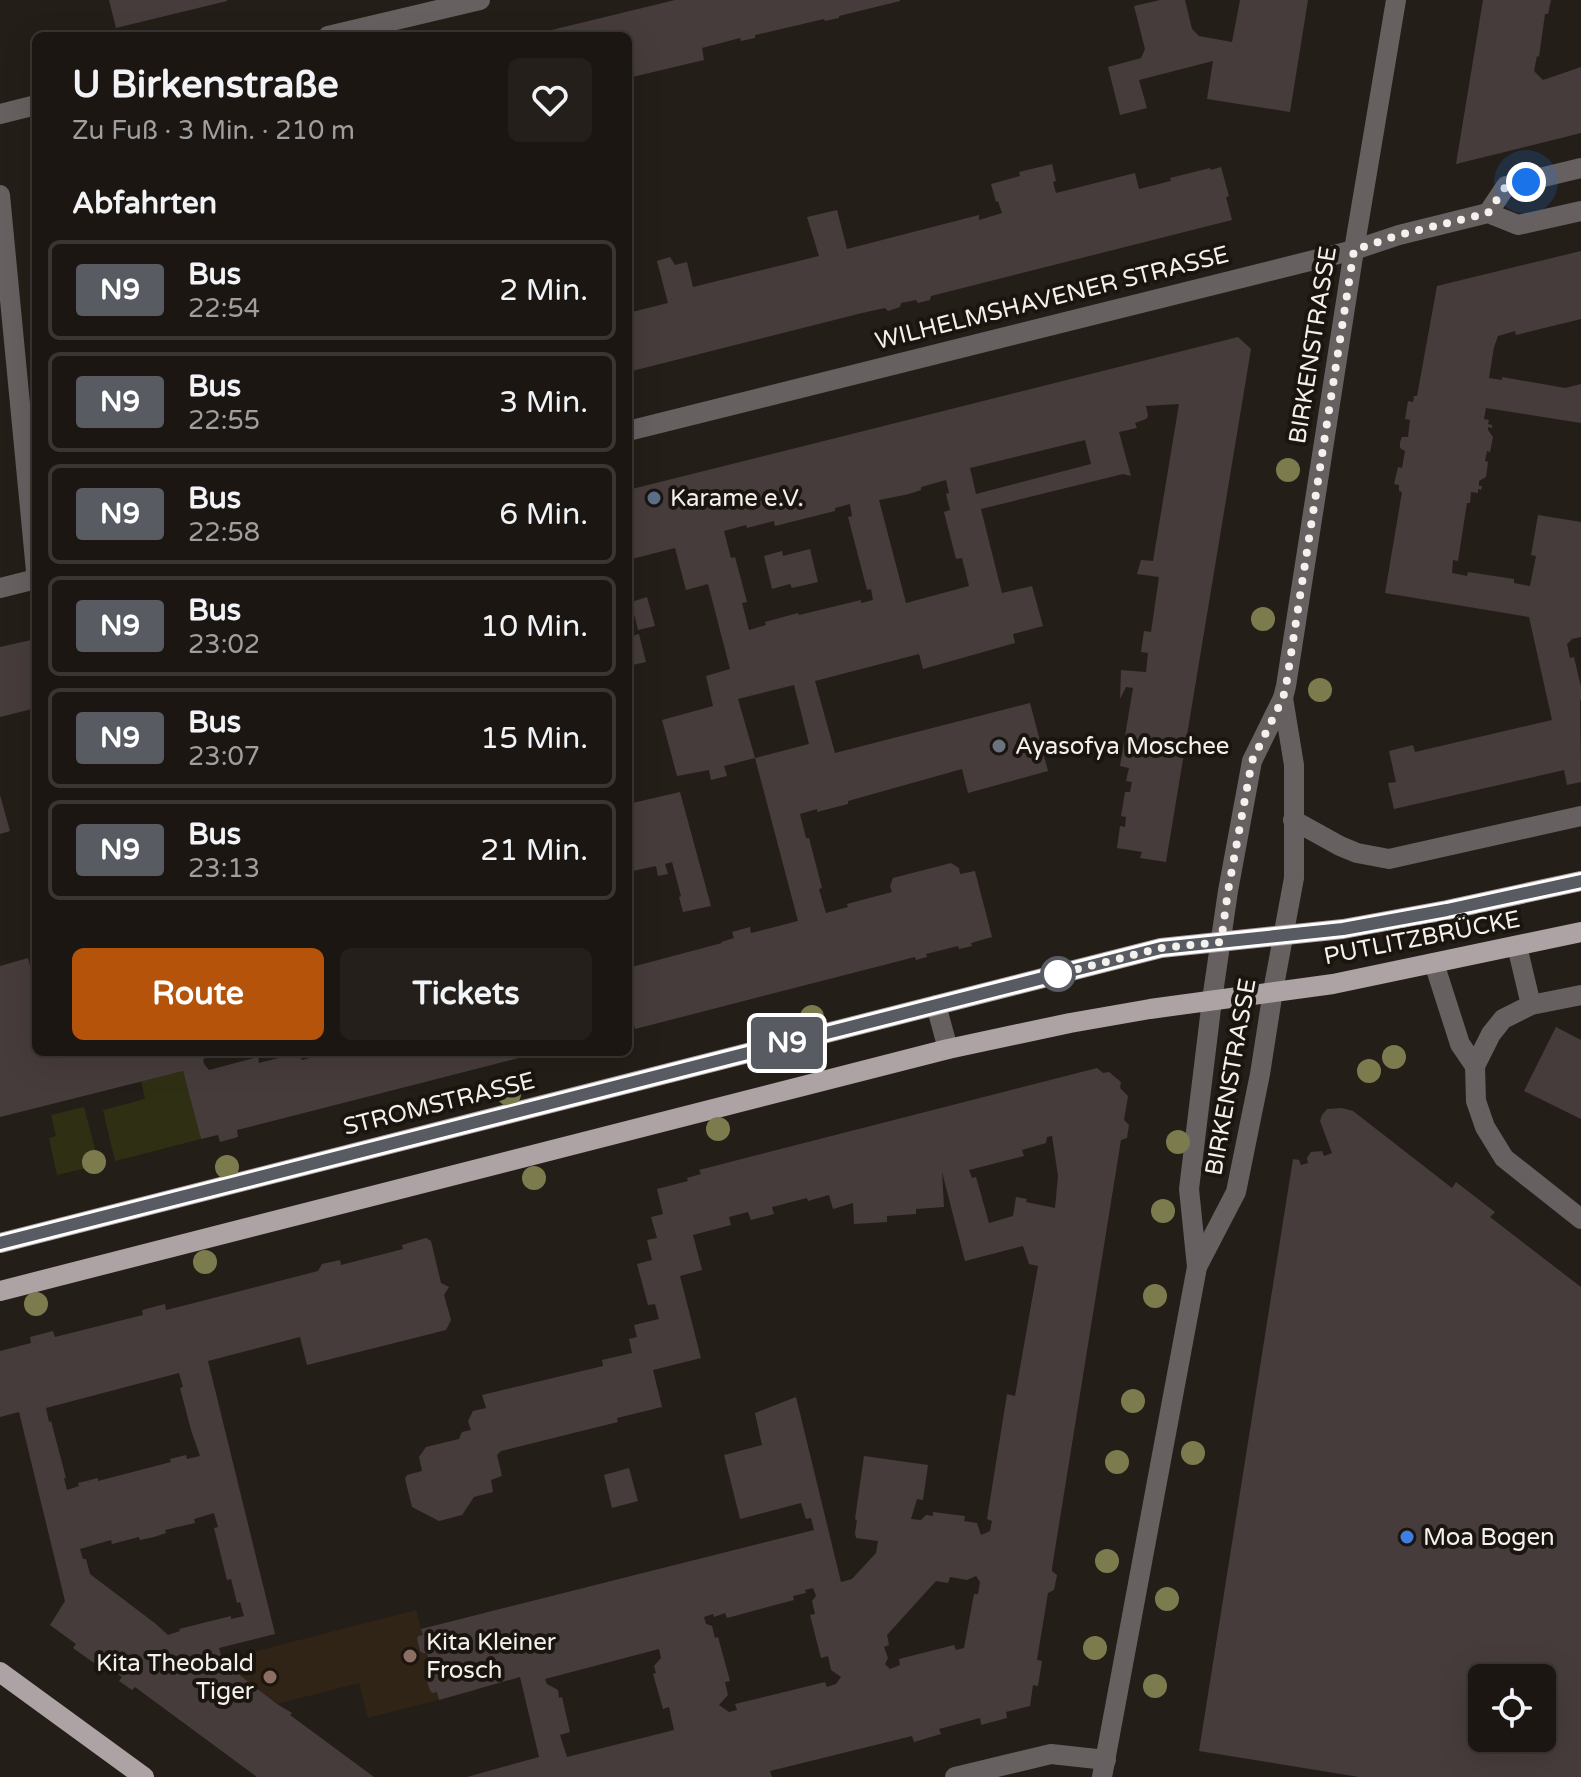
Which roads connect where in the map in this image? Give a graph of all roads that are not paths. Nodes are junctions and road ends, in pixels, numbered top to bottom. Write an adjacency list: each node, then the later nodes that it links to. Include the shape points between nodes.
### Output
1 (480, 0): 3 (street)
2 (1396, 0): 10 (street, BIRKENSTRASSE)
3 (345, 32)
4 (32, 106): 5 (street)
5 (0, 114)
6 (1581, 168): 9 (street, via 1506,186)
7 (0, 195): 12 (street)
8 (1581, 211): 9 (street, WILHELMSHAVENER STRASSE, via 1518,225)
9 (1488, 213): 10 (street, WILHELMSHAVENER STRASSE)
10 (1354, 250): 11 (street, WILHELMSHAVENER STRASSE); 15 (street, BIRKENSTRASSE)
11 (632, 430)
12 (32, 529)
13 (32, 580): 14 (street)
14 (0, 588)
15 (1283, 698): 17 (street, BIRKENSTRASSE, via 1294,765); 21 (street, BIRKENSTRASSE, via 1252,761)
16 (1581, 816): 17 (street, via 1389,859 1357,853)
17 (1293, 820): 20 (street, BIRKENSTRASSE, via 1294,878)
18 (1572, 883): 20 (main road, PUTLITZBRÜCKE, via 1447,910)
19 (1577, 933): 22 (main road, PUTLITZBRÜCKE)
20 (1284, 935): 21 (main road, STROMSTRASSE); 24 (street, BIRKENSTRASSE)
21 (1221, 942): 26 (street, BIRKENSTRASSE); 27 (main road, STROMSTRASSE, via 1161,948)
22 (1517, 946): 23 (main road, PUTLITZBRÜCKE); 28 (street)
23 (1434, 963): 24 (main road, PUTLITZBRÜCKE); 30 (street, via 1460,1044)
24 (1273, 991): 26 (main road); 33 (street, BIRKENSTRASSE, via 1236,1192)
25 (1581, 995): 28 (street)
26 (1212, 1000): 29 (main road); 33 (street, BIRKENSTRASSE, via 1189,1189)
27 (936, 1005): 29 (street); 32 (main road, STROMSTRASSE)
28 (1531, 1005): 30 (street, via 1503,1019)
29 (948, 1049): 34 (main road)
30 (1475, 1066): 31 (street, via 1476,1101 1504,1158)
31 (1581, 1219)
32 (0, 1243)
33 (1197, 1267): 36 (street, BIRKENSTRASSE)
34 (0, 1291)
35 (0, 1672): 37 (main road)
36 (1104, 1769): 38 (street, via 1051,1754)
37 (144, 1777)
38 (955, 1777)

